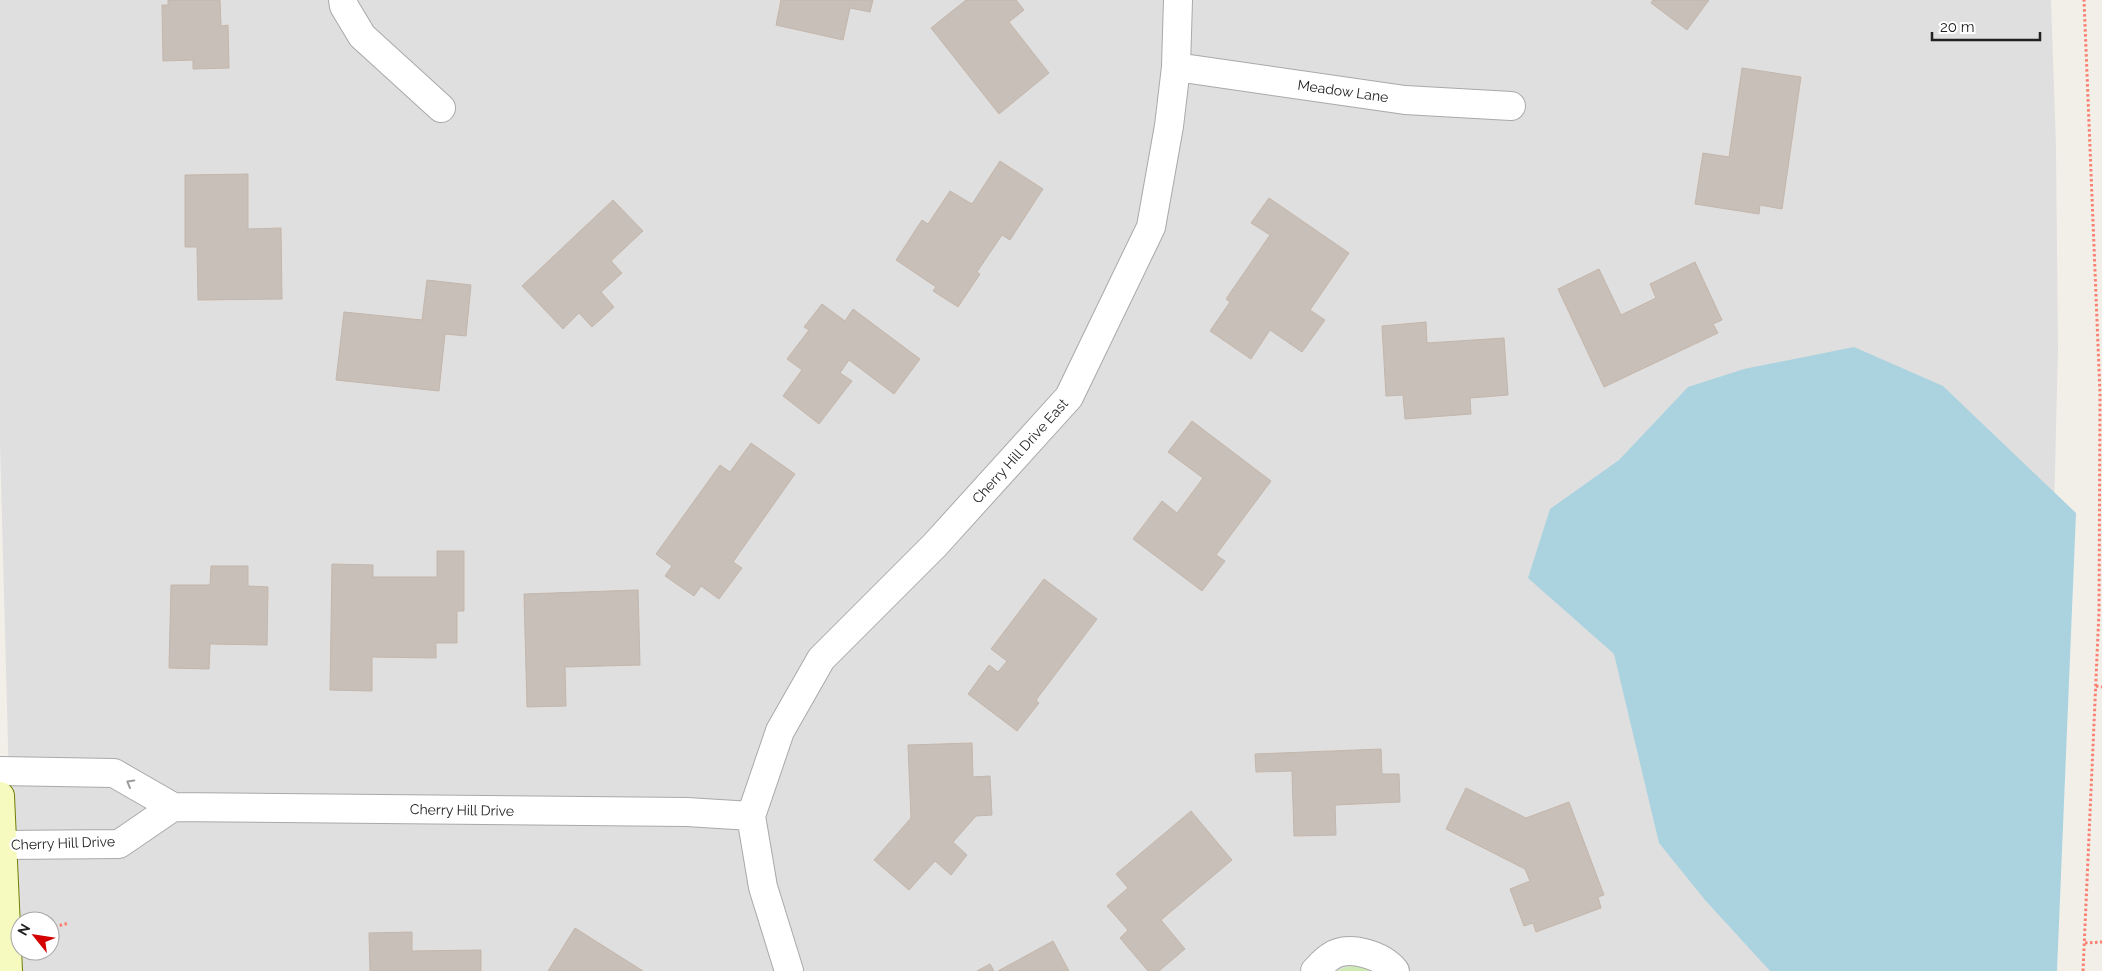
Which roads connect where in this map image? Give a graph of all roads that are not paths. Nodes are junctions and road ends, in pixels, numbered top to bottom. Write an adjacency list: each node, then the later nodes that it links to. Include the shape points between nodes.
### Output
1 (343, 0): 5 (street, via 362,36)
2 (1178, 0): 3 (street, Cherry Hill Drive East)
3 (1176, 67): 4 (street, Meadow Lane, via 1405,100); 9 (street, Cherry Hill Drive East, via 1151,228 1069,397 935,544 821,659 780,731)
4 (1510, 106)
5 (442, 108)
6 (0, 772): 8 (street, Cherry Hill Drive, one-way to 6, via 114,773)
7 (0, 796): 10 (main road)
8 (173, 807): 9 (street, Cherry Hill Drive, via 687,812); 10 (street, Cherry Hill Drive, via 119,844)
9 (751, 816): 12 (street, via 764,887)
10 (3, 845): 11 (main road)
11 (8, 971)
12 (789, 971)
13 (1315, 971): 14 (street, via 1331,956 1354,951 1374,955)
14 (1395, 971)

